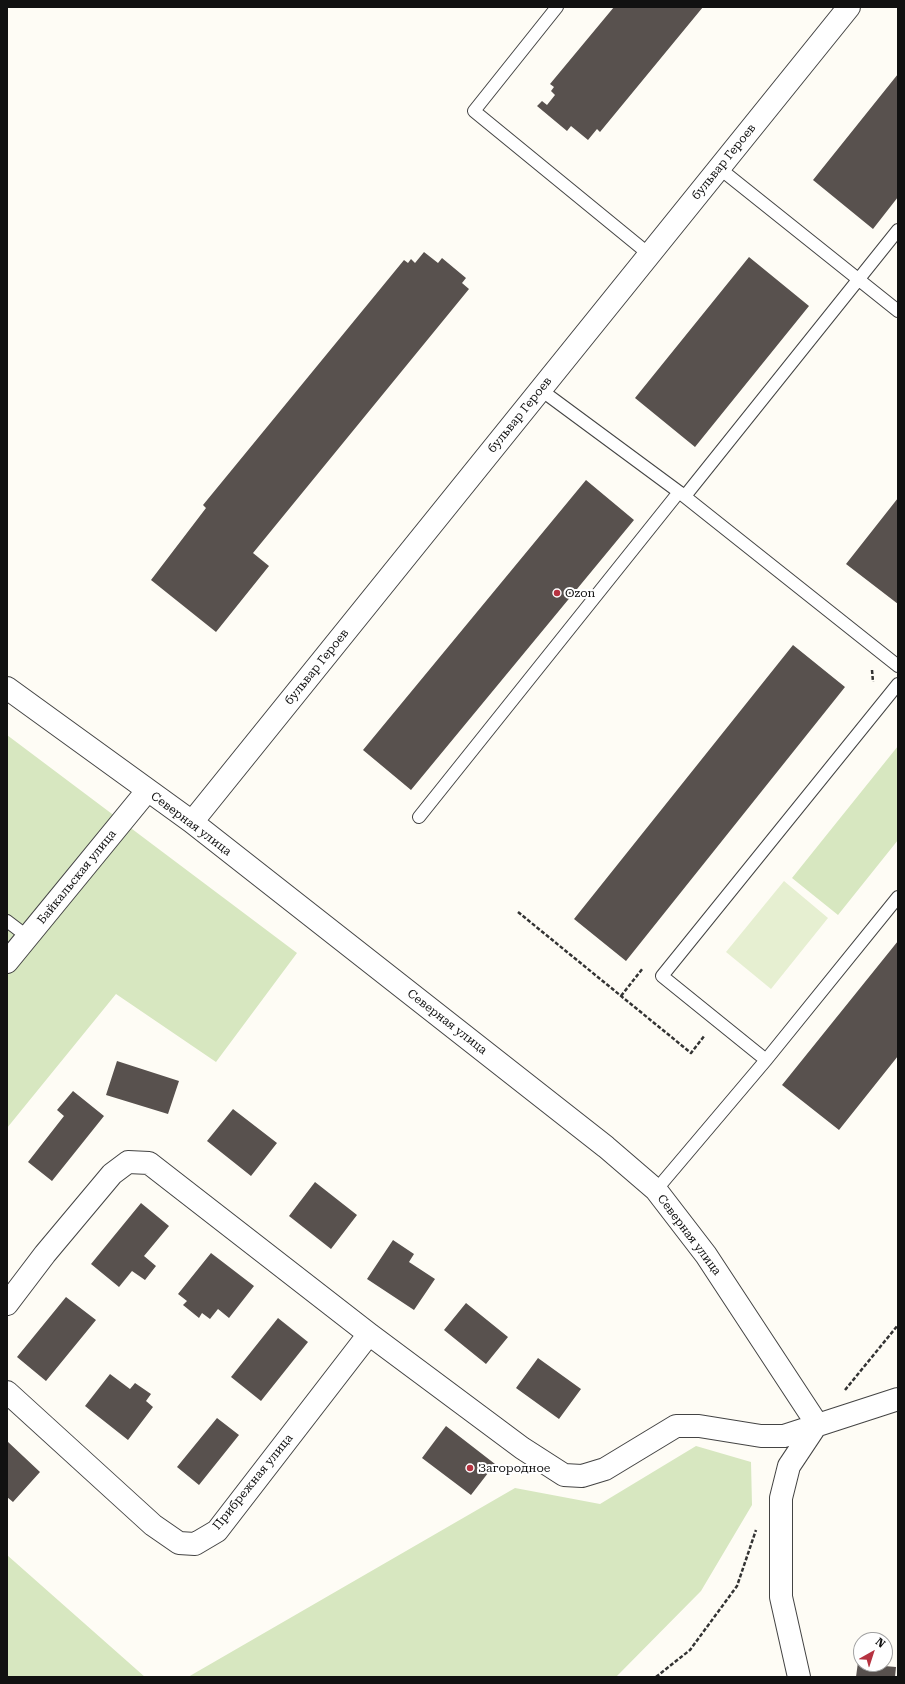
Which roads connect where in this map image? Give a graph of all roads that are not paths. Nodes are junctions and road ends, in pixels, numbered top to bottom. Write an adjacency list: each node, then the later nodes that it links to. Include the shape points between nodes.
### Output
1 (557, 7): 5 (lane, via 474,111)
2 (849, 7): 3 (street, бульвар Героев)
3 (719, 168): 5 (street, бульвар Героев); 6 (lane)
4 (898, 230): 6 (lane)
5 (650, 255): 8 (street, бульвар Героев)
6 (859, 279): 7 (lane); 9 (lane)
7 (898, 310)
8 (541, 390): 9 (lane); 15 (street, бульвар Героев)
9 (682, 494): 10 (lane); 14 (lane)
10 (898, 666)
11 (898, 684): 20 (lane, via 662,976)
12 (7, 688): 13 (street, Северная улица)
13 (147, 791): 15 (street, Северная улица); 18 (street, Байкальская улица)
14 (419, 817)
15 (192, 822): 21 (street, Северная улица, via 600,1142)
16 (898, 897): 20 (lane)
17 (7, 921): 18 (lane)
18 (28, 937): 19 (street, Байкальская улица)
19 (7, 962)
20 (766, 1060): 21 (lane)
21 (656, 1190): 26 (street, Северная улица, via 706,1255)
22 (7, 1304): 23 (street, via 112,1174 128,1162 149,1163)
23 (369, 1334): 24 (street, Прибрежная улица, via 217,1530 195,1544 179,1543 153,1525); 26 (street, via 522,1448 564,1475 582,1476 605,1469 676,1426 699,1426 761,1436 784,1436)
24 (7, 1392)
25 (898, 1399): 26 (street)
26 (817, 1424): 27 (street, via 789,1466 781,1498 781,1597)
27 (799, 1677)

